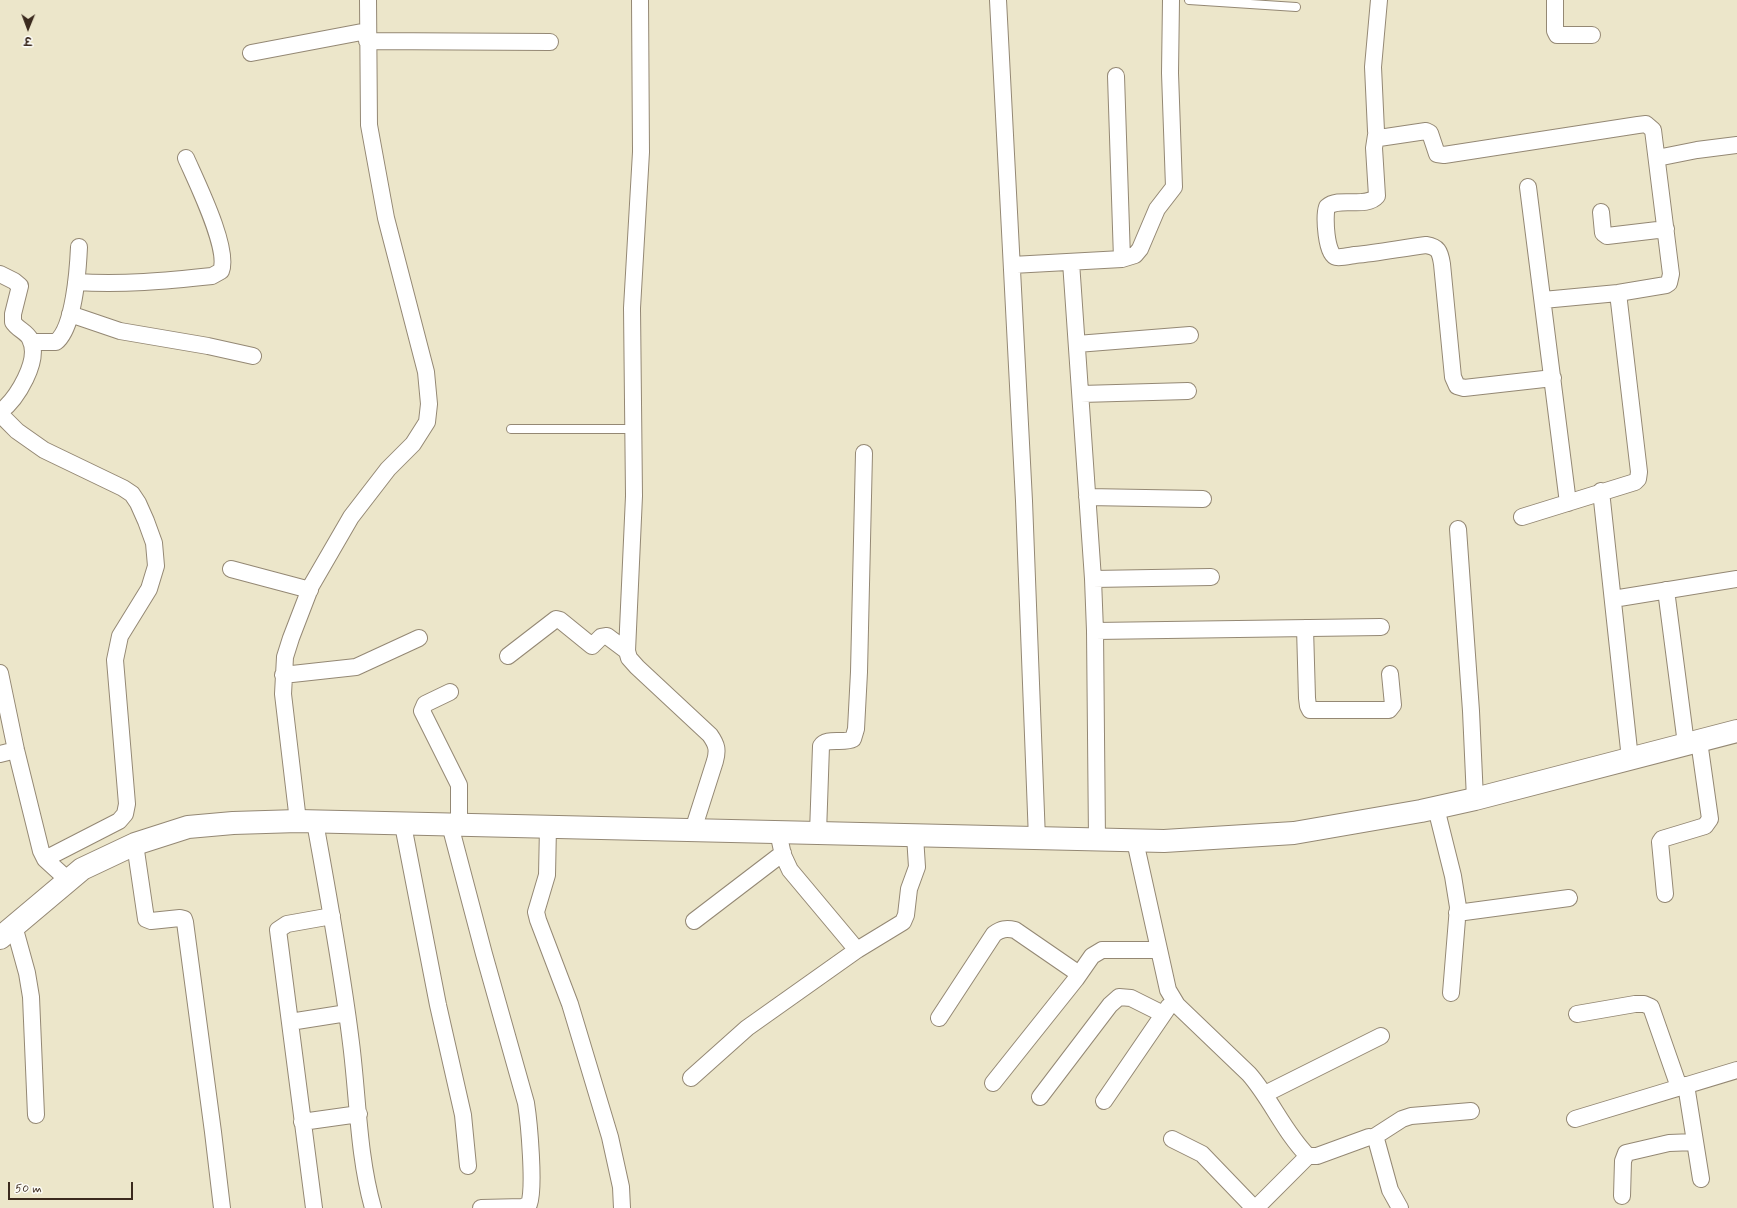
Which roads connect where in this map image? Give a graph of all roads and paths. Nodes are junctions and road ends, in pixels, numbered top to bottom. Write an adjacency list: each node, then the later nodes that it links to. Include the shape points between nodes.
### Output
1 (368, 0): 10 (street)
2 (640, 0): 39 (street, via 641,152 632,308)
3 (998, 0): 24 (street)
4 (1171, 0): 22 (street, via 1170,73 1174,187 1157,209 1135,255)
5 (1189, 0): 8 (lane)
6 (1379, 0): 14 (street, via 1373,67)
7 (1555, 0): 9 (street, via 1557,35)
8 (1296, 7)
9 (1592, 35)
10 (367, 36): 11 (street); 12 (street); 51 (street, via 369,125 386,218 426,372 429,404 427,422 412,444 388,469 351,517)
11 (550, 42)
12 (251, 53)
13 (1116, 76): 22 (street)
14 (1376, 135): 17 (street, via 1382,138 1426,131 1430,133 1437,154 1444,155 1646,124 1653,130); 34 (street, via 1374,148 1377,196 1369,200 1327,207 1327,234 1332,255 1360,255 1426,245 1435,246 1439,250 1442,264 1453,377 1457,386 1464,388)
15 (1737, 145): 17 (street)
16 (186, 158): 26 (street, via 210,213 222,251 221,271 212,276 126,284)
17 (1658, 158): 20 (street)
18 (1528, 187): 28 (street)
19 (1601, 212): 20 (street, via 1603,233 1607,236)
20 (1666, 229): 27 (street, via 1671,274 1669,283)
21 (80, 247): 26 (street)
22 (1122, 259): 23 (street)
23 (1071, 262): 24 (street); 32 (street)
24 (1012, 265): 76 (street)
25 (0, 274): 31 (street, via 20,286 12,322)
26 (76, 282): 29 (street)
27 (1618, 293): 28 (street); 41 (street, via 1639,476 1635,482)
28 (1543, 300): 34 (street)
29 (70, 314): 31 (street, via 56,342); 33 (street, via 120,331)
30 (1190, 335): 32 (street)
31 (31, 342): 37 (street, via 33,358 24,380 14,399)
32 (1077, 344): 36 (street)
33 (253, 356)
34 (1553, 378): 44 (street)
35 (1188, 391): 36 (street)
36 (1081, 394): 42 (street)
37 (0, 413): 83 (street, via 17,431 44,450 132,494 146,521 156,556 152,579 120,636 115,660 126,777 125,814)
38 (511, 429): 39 (lane)
39 (633, 429): 58 (street, via 634,496)
40 (864, 453): 74 (street, via 860,672 856,729 853,739 848,742 826,742 821,746)
41 (1601, 491): 44 (street); 53 (street)
42 (1087, 497): 43 (street); 49 (street)
43 (1203, 499)
44 (1568, 503): 45 (street)
45 (1522, 517)
46 (1458, 529): 69 (street)
47 (231, 569): 51 (street)
48 (1211, 577): 49 (street)
49 (1093, 579): 56 (street)
50 (1737, 579): 52 (street)
51 (310, 590): 62 (street, via 287,651)
52 (1666, 590): 53 (street); 65 (street)
53 (1613, 599): 66 (street)
54 (1381, 627): 55 (street)
55 (1305, 628): 56 (street); 61 (street, via 1307,698 1310,710 1389,710 1393,705)
56 (1095, 631): 77 (street)
57 (419, 638): 62 (street, via 356,667)
58 (627, 651): 59 (street, via 607,636 591,645 556,619); 73 (street, via 629,658 637,667 710,735 716,744 715,761)
59 (508, 656)
60 (0, 673): 67 (street)
61 (1390, 674)
62 (283, 676): 71 (street, via 283,694)
63 (450, 692): 72 (street, via 425,704 422,711 455,776 459,789)
64 (1737, 731): 65 (street)
65 (1688, 736): 66 (street); 84 (street, via 1710,819 1705,826 1662,838 1660,842)
66 (1629, 747): 69 (street)
67 (16, 750): 68 (street); 83 (street, via 37,838)
68 (0, 754)
69 (1475, 790): 70 (street)
70 (1436, 808): 80 (street, via 1294,833); 86 (street, via 1453,876)
71 (301, 816): 75 (street); 82 (street, via 188,827); 87 (street)
72 (457, 816): 75 (street); 78 (street); 124 (street, via 484,954 526,1103 528,1119 532,1189 529,1204 522,1207)
73 (696, 820): 78 (street); 81 (street)
74 (818, 822): 79 (street); 81 (street)
75 (403, 825): 117 (street, via 438,1005 463,1115)
76 (1037, 825): 77 (street); 79 (street)
77 (1097, 826): 80 (street)
78 (548, 827): 121 (street, via 547,875 536,912 570,1004 610,1137 618,1168)
79 (914, 836): 90 (street, via 917,867 908,894 905,919 900,925)
80 (1135, 841): 91 (street)
81 (780, 843): 88 (street); 90 (street, via 790,870)
82 (135, 844): 83 (street, via 82,869); 122 (street, via 146,919 151,921 183,918 185,922)
83 (57, 870): 89 (street)
84 (1665, 894)
85 (1569, 898): 86 (street)
86 (1457, 914): 93 (street)
87 (332, 916): 95 (street); 99 (street, via 287,924 280,926 278,930)
88 (694, 921)
89 (7, 932): 110 (street, via 27,973 31,997)
90 (857, 950): 102 (street, via 747,1028)
91 (1158, 950): 92 (street, via 1102,950 1092,956); 94 (street)
92 (1079, 974): 98 (street, via 1015,930 1000,929 994,934); 103 (street)
93 (1451, 993)
94 (1173, 1000): 96 (street); 105 (street, via 1249,1074)
95 (347, 1013): 99 (street); 109 (street)
96 (1163, 1014): 106 (street, via 1131,998 1120,998 1110,1005); 107 (street)
97 (1577, 1014): 104 (street, via 1634,1004 1651,1007)
98 (938, 1018)
99 (290, 1022): 112 (street)
100 (1381, 1036): 105 (street)
101 (1737, 1070): 104 (street)
102 (691, 1078)
103 (993, 1083)
104 (1683, 1086): 111 (street); 115 (street)
105 (1265, 1094): 116 (street, via 1290,1134)
106 (1040, 1097)
107 (1104, 1101)
108 (1471, 1111): 113 (street, via 1411,1116)
109 (359, 1114): 112 (street); 120 (street, via 367,1184)
110 (36, 1115)
111 (1575, 1119)
112 (302, 1122): 123 (street)
113 (1374, 1137): 116 (street, via 1317,1156); 126 (street, via 1379,1145 1390,1190)
114 (1172, 1139): 125 (street, via 1202,1154)
115 (1695, 1142): 118 (street); 119 (street, via 1669,1143 1626,1153 1623,1161)
116 (1308, 1156): 125 (street)
117 (468, 1166)
118 (1701, 1179)
119 (1622, 1196)
120 (372, 1203)
121 (622, 1203)
122 (222, 1208)
123 (314, 1208)
124 (481, 1208)
125 (1255, 1208)
126 (1400, 1208)

